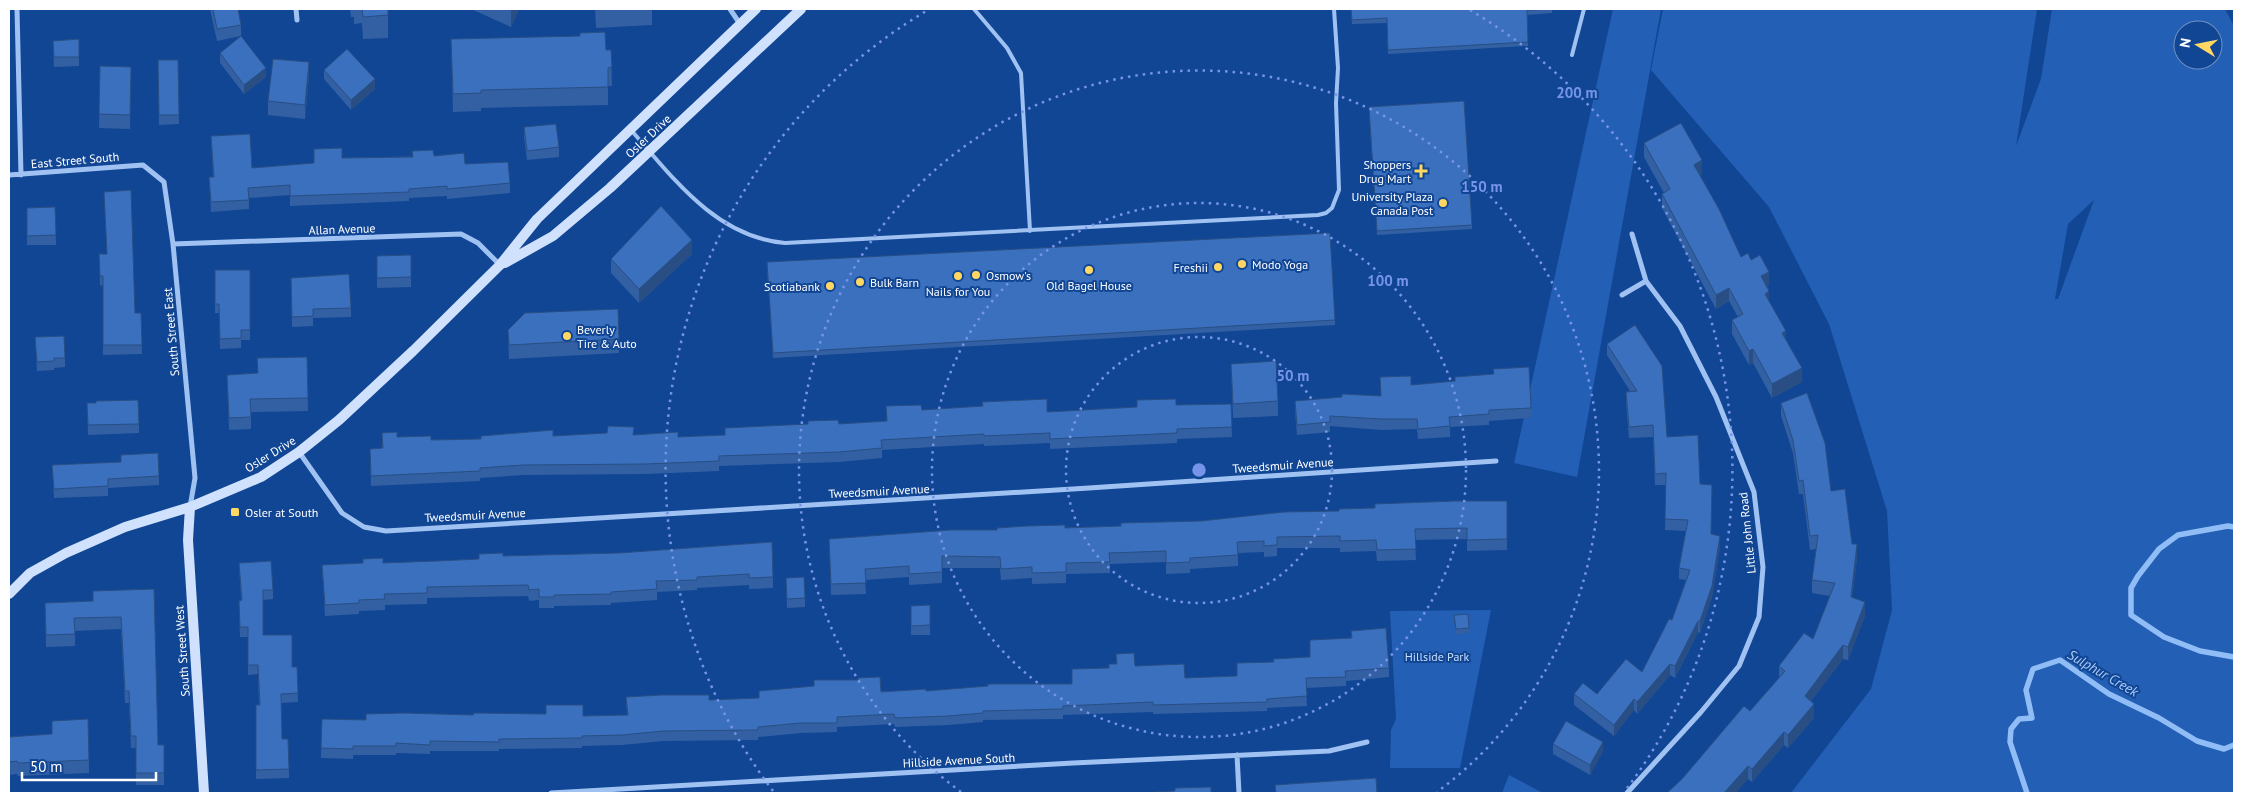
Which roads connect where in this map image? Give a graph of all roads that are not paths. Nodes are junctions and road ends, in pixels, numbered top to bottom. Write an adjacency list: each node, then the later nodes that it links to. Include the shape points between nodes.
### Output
1 (17, 9): 15 (street)
2 (296, 9): 9 (street)
3 (730, 9): 10 (street)
4 (756, 9): 10 (main road, Osler Drive)
5 (801, 9): 13 (main road, Osler Drive)
6 (974, 9): 17 (lane, via 1007,48 1020,74)
7 (1334, 9): 17 (lane, via 1339,190 1336,201 1326,213 1318,216)
8 (1584, 9): 11 (lane)
9 (297, 20)
10 (740, 24): 12 (main road, Osler Drive)
11 (1572, 55)
12 (630, 129): 13 (lane); 20 (main road, Osler Drive, via 536,219)
13 (650, 152): 17 (lane, via 691,197 715,217 740,232 772,242); 20 (main road, Osler Drive, via 553,236)
14 (143, 165): 15 (street, East Street South); 19 (street, South Street East, via 164,182)
15 (21, 175): 16 (street, East Street South)
16 (9, 176)
17 (1030, 231)
18 (1632, 234): 21 (street, Little John Road)
19 (173, 244): 20 (street, Allan Avenue, via 461,234 478,244); 25 (street, South Street East, via 195,478)
20 (500, 265): 23 (main road, Osler Drive, via 339,420)
21 (1646, 281): 22 (street); 33 (street, Little John Road, via 1680,326 1716,397 1754,492 1763,567 1758,617 1739,666)
22 (1622, 295)
23 (299, 452): 24 (street, Tweedsmuir Avenue, via 342,513 364,527 386,531); 25 (main road, Osler Drive, via 261,477)
24 (1496, 461)
25 (190, 508): 26 (main road, Osler Drive, via 125,527 66,552 30,574); 30 (main road, South Street West, via 188,540)
26 (9, 594)
27 (1367, 742): 28 (street, Hillside Avenue South, via 1330,752)
28 (1237, 755): 29 (street, Hillside Avenue South); 32 (street)
29 (590, 792): 31 (street, Hillside Avenue South)
30 (204, 793)
31 (552, 793)
32 (1239, 793)
33 (1626, 793)

